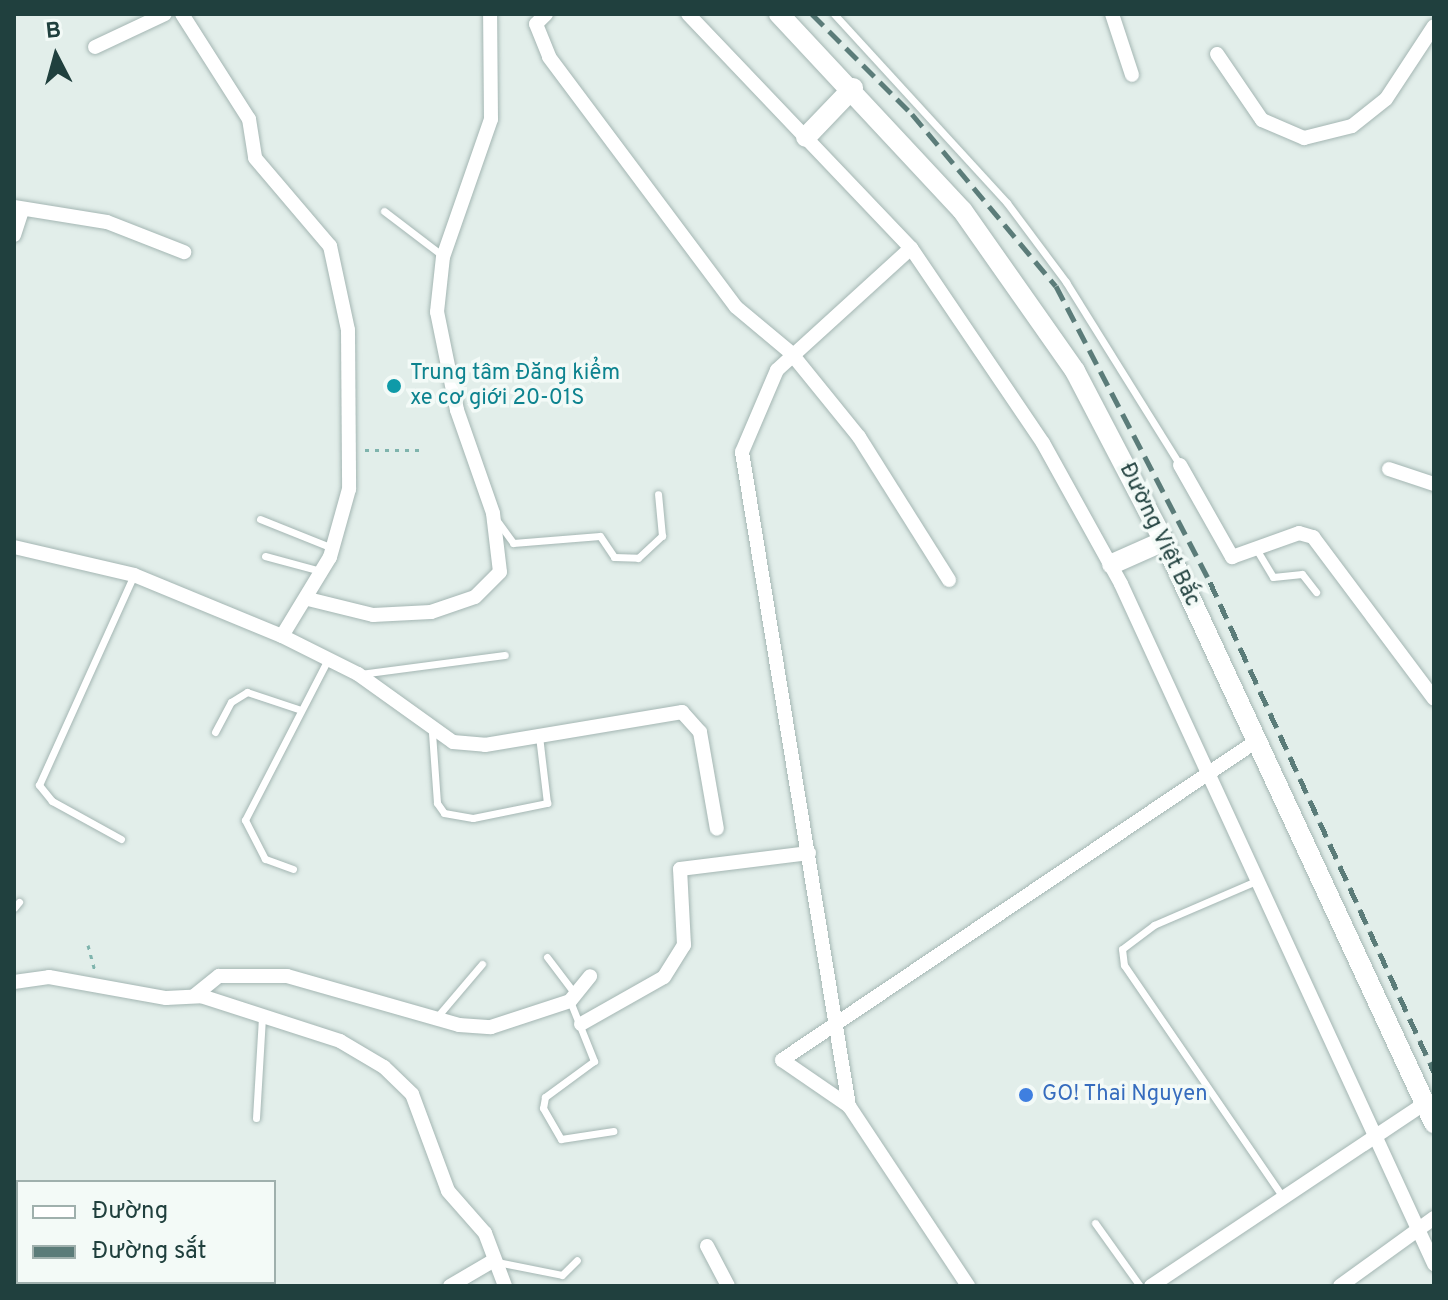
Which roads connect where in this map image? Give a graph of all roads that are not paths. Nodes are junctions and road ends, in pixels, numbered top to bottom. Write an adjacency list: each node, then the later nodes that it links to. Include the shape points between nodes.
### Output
1 (165, 14): 10 (street)
2 (182, 14): 30 (street, via 249,119 252,152 335,257 348,330 353,450)
3 (490, 14): 20 (street, via 491,119)
4 (546, 14): 21 (street, via 536,24 549,57 736,307)
5 (688, 14): 14 (street)
6 (779, 14): 13 (main road, Đường Việt Bắc)
7 (834, 14): 22 (lane, via 1016,215 1066,282)
8 (1112, 14): 12 (street)
9 (1434, 26): 11 (street, via 1419,59 1386,99 1352,126 1304,138 1262,120)
10 (95, 47)
11 (1217, 54)
12 (1132, 75)
13 (853, 88): 14 (main road); 28 (main road, Đường Việt Bắc, via 953,199 1022,292 1075,371)
14 (806, 137): 18 (street)
15 (18, 209): 17 (street); 19 (street, via 107,222)
16 (384, 211): 20 (lane)
17 (14, 235)
18 (911, 248): 21 (street); 33 (street, via 1043,443)
19 (184, 252)
20 (443, 257): 26 (street, via 437,334)
21 (791, 353): 36 (street, via 859,437); 52 (street, via 746,431 742,452)
22 (1180, 465): 31 (street, via 1227,554)
23 (1389, 469): 24 (street)
24 (1434, 484)
25 (658, 494): 26 (lane, via 662,536 655,548 624,560 600,536 513,543)
26 (493, 513): 38 (street, via 500,572 475,597 398,615)
27 (260, 519): 30 (lane)
28 (1164, 541): 33 (main road); 48 (main road, Đường Việt Bắc)
29 (14, 547): 35 (street)
30 (333, 549): 34 (street)
31 (1258, 552): 37 (lane, via 1273,577 1302,574); 43 (street, via 1299,533 1313,537)
32 (265, 556): 34 (lane)
33 (1112, 564): 49 (street)
34 (322, 571): 38 (street)
35 (134, 575): 39 (street); 51 (lane, via 39,779 52,801)
36 (949, 580)
37 (1316, 592)
38 (308, 599): 39 (street)
39 (282, 636): 41 (street)
40 (505, 655): 42 (lane)
41 (328, 659): 42 (street); 44 (lane)
42 (358, 674): 46 (street)
43 (1434, 699)
44 (301, 710): 45 (lane, via 247,692 231,702); 53 (lane, via 245,820 265,859)
45 (215, 732)
46 (432, 733): 47 (street, via 466,745); 47 (lane, via 437,803 444,813 473,818 547,803)
47 (539, 735): 50 (street, via 682,712 700,732)
48 (1258, 740): 49 (street); 65 (main road, Đường Việt Bắc)
49 (1209, 773): 54 (street); 63 (street)
50 (717, 829)
51 (121, 839)
52 (809, 853): 63 (street); 64 (street, via 680,869 684,945 664,977)
53 (293, 869)
54 (1256, 881): 70 (street); 71 (lane, via 1154,925 1122,949 1124,965)
55 (547, 957): 60 (lane)
56 (482, 964): 62 (lane)
57 (590, 976): 60 (street)
58 (14, 982): 59 (street, via 99,983 166,998)
59 (194, 996): 61 (street); 62 (street, via 219,976 287,976)
60 (573, 998): 62 (street, via 491,1027); 64 (lane)
61 (262, 1014): 67 (lane); 77 (street, via 340,1041 405,1085 451,1197 485,1233)
62 (436, 1018)
63 (834, 1021): 66 (street); 66 (street, via 782,1060)
64 (581, 1024): 69 (lane, via 593,1066 545,1097 543,1108 561,1139)
65 (1424, 1104): 68 (main road, Đường Việt Bắc); 70 (street)
66 (849, 1106): 82 (street)
67 (256, 1118)
68 (1434, 1123)
69 (613, 1131)
70 (1374, 1137): 71 (street); 74 (street)
71 (1283, 1197): 84 (street)
72 (1434, 1218): 74 (street)
73 (1095, 1223): 83 (lane)
74 (1416, 1231): 78 (street); 85 (street)
75 (707, 1246): 81 (street)
76 (577, 1260): 77 (lane, via 562,1275)
77 (491, 1262): 79 (street); 80 (street)
78 (1434, 1264)
79 (450, 1286)
80 (505, 1286)
81 (728, 1286)
82 (968, 1286)
83 (1140, 1286)
84 (1151, 1286)
85 (1340, 1286)

